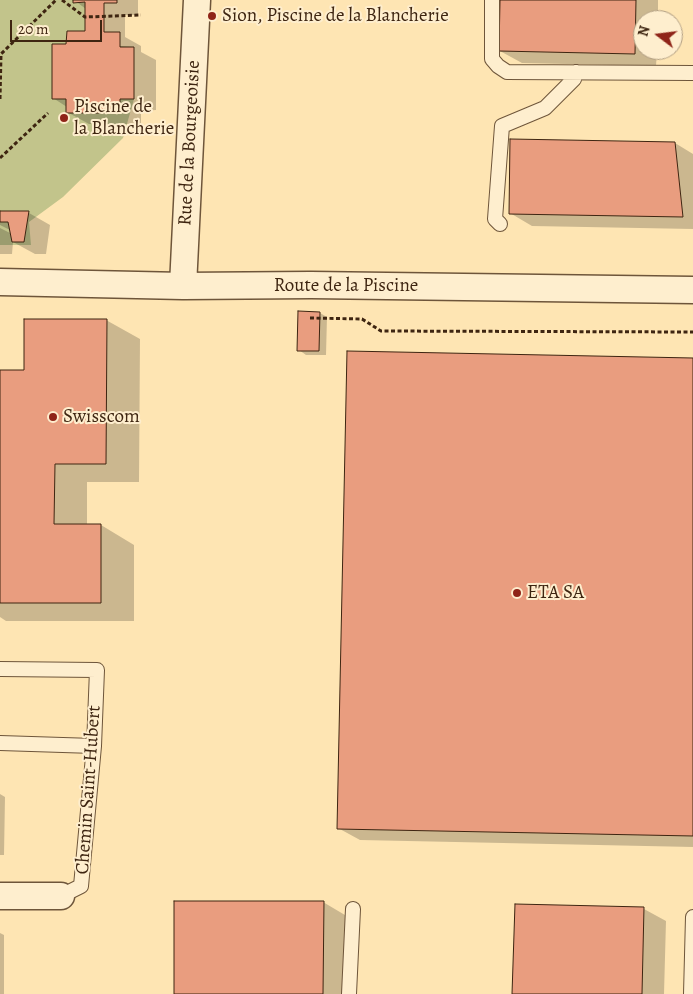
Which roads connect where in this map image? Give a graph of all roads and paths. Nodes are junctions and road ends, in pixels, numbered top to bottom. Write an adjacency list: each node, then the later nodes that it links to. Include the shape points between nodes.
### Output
1 (56, 0): 8 (path, via 1,54)
2 (62, 0): 5 (path, via 85,17)
3 (196, 0): 13 (street, Rue de la Bourgeoisie)
4 (492, 0): 6 (lane, via 492,59 498,66 507,72)
5 (141, 15)
6 (576, 72): 7 (lane); 11 (lane, via 545,108 502,126 495,219)
7 (693, 73)
8 (0, 99)
9 (48, 113): 10 (path)
10 (0, 158)
11 (500, 224)
12 (0, 282): 13 (street, Route de la Piscine)
13 (183, 286): 14 (street, Route de la Piscine)
14 (693, 290)
15 (310, 318): 16 (path, via 362,319 381,331)
16 (693, 332)
17 (0, 669): 19 (lane, Chemin Saint-Hubert, via 97,670)
18 (0, 743): 19 (lane)
19 (94, 746): 21 (lane, Chemin Saint-Hubert, via 82,886)
20 (0, 896): 21 (street, Chemin Saint-Hubert)
21 (61, 896)
22 (353, 909): 24 (lane)
23 (693, 917): 25 (lane)
24 (349, 994)
25 (691, 994)

